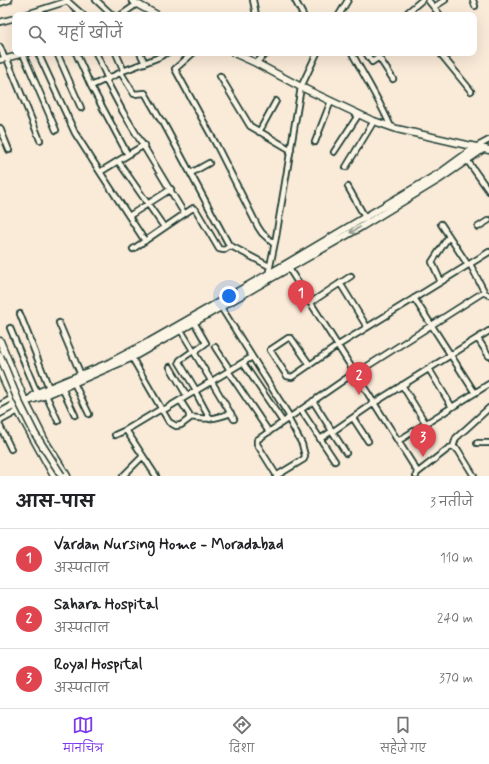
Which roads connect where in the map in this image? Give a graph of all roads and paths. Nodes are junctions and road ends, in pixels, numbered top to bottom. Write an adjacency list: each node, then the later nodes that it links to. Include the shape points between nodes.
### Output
1 (9, 0): 11 (street)
2 (96, 0): 17 (street)
3 (252, 0): 20 (street)
4 (295, 0): 21 (street)
5 (348, 0): 22 (street)
6 (422, 0): 23 (street)
7 (428, 0): 14 (street)
8 (445, 0): 14 (street)
9 (472, 0): 13 (street)
10 (67, 1): 15 (street); 16 (street)
11 (0, 2)
12 (134, 2): 18 (street); 19 (main road)
13 (475, 6)
14 (434, 7): 24 (street)
15 (33, 12)
16 (80, 12)
17 (109, 12)
18 (125, 12)
19 (152, 12)
20 (255, 12)
21 (301, 12)
22 (341, 12)
23 (408, 12)
24 (438, 12)
25 (12, 19): 26 (street)
26 (0, 22)
27 (0, 47): 44 (street)
28 (17, 56): 44 (street)
29 (26, 56): 61 (street)
30 (39, 56): 77 (street, via 73,127)
31 (58, 56): 56 (street)
32 (77, 56): 51 (street)
33 (97, 56): 50 (street)
34 (117, 56): 47 (street)
35 (142, 56): 45 (street)
36 (160, 56): 45 (street)
37 (190, 56): 92 (street, via 175,69 258,227)
38 (241, 56): 46 (main road)
39 (262, 56): 46 (street)
40 (316, 56): 52 (street)
41 (354, 56): 59 (street, via 381,103)
42 (368, 56): 49 (street, via 372,62 380,59)
43 (442, 56): 53 (street)
44 (4, 59): 63 (street)
45 (145, 63): 47 (street)
46 (256, 63): 52 (main road)
47 (122, 72): 50 (street); 78 (street, via 134,94 145,93)
48 (220, 76): 62 (street, via 247,123)
49 (393, 79)
50 (107, 80): 51 (street); 66 (street)
51 (91, 86): 72 (street)
52 (301, 87): 55 (main road); 70 (street)
53 (471, 91)
54 (276, 101): 62 (street)
55 (331, 101): 57 (main road); 65 (street)
56 (81, 108)
57 (359, 114): 58 (main road); 71 (street)
58 (374, 121): 59 (main road); 76 (street)
59 (391, 127): 68 (main road)
60 (0, 128): 69 (street)
61 (56, 130)
62 (259, 132): 70 (street)
63 (40, 140)
64 (489, 140): 68 (street)
65 (315, 142)
66 (144, 145): 72 (street); 80 (street)
67 (489, 145): 68 (street)
68 (482, 149): 73 (main road); 85 (main road)
69 (9, 150)
70 (291, 150): 92 (street)
71 (334, 152)
72 (128, 155): 74 (street)
73 (467, 160): 81 (street); 85 (main road, via 438,180)
74 (118, 161): 77 (street); 82 (street)
75 (209, 163): 78 (street)
76 (346, 167)
77 (100, 172): 84 (street)
78 (191, 174): 93 (street)
79 (348, 188): 85 (street)
80 (170, 189): 82 (street); 83 (street)
81 (489, 192)
82 (149, 203): 84 (street); 88 (street)
83 (184, 213): 88 (street); 93 (street, via 195,208 219,249 224,250)
84 (129, 216): 91 (street)
85 (367, 219): 98 (main road)
86 (489, 220): 89 (street)
87 (442, 224): 90 (street)
88 (164, 227): 91 (street)
89 (478, 227)
90 (449, 236): 96 (street); 101 (street, via 432,262)
91 (145, 241): 94 (street)
92 (274, 244): 97 (street)
93 (230, 246): 97 (street)
94 (133, 249)
95 (489, 252): 96 (street)
96 (469, 264): 101 (street); 103 (street)
97 (270, 266): 100 (street)
98 (287, 266): 100 (main road); 105 (street)
99 (351, 276): 102 (street)
100 (268, 277): 106 (main road)
101 (441, 282): 104 (street)
102 (340, 283): 105 (street); 112 (street)
103 (487, 294): 110 (street)
104 (414, 298): 110 (street); 112 (street)
105 (310, 303): 117 (street)
106 (219, 305): 108 (main road); 111 (main road); 124 (street)
107 (20, 314): 138 (street)
108 (194, 322): 111 (main road); 119 (street, via 206,343)
109 (59, 323): 133 (street)
110 (431, 326): 121 (street); 132 (street)
111 (179, 327): 119 (street); 120 (main road)
112 (367, 327): 117 (street)
113 (10, 328): 141 (street)
114 (489, 331): 115 (street)
115 (478, 338): 121 (street); 123 (street)
116 (0, 341): 145 (main road)
117 (338, 346): 126 (street); 132 (street)
118 (215, 347): 130 (street)
119 (194, 351): 134 (street); 140 (street, via 179,362)
120 (130, 355): 131 (main road); 153 (street)
121 (450, 355): 128 (street); 142 (street)
122 (0, 356): 186 (main road, bridge, via 35,434)
123 (489, 356)
124 (252, 357): 125 (street); 161 (street)
125 (243, 363): 130 (street); 167 (street)
126 (310, 365): 126 (street, via 291,338 270,350 289,377)
127 (170, 367): 144 (street)
128 (429, 369): 137 (street); 151 (street)
129 (0, 371): 147 (main road)
130 (229, 371): 134 (street); 171 (street)
131 (92, 373): 133 (main road); 135 (main road)
132 (355, 373): 148 (street); 149 (street)
133 (81, 375): 138 (main road)
134 (212, 381): 140 (street); 157 (street)
135 (74, 383): 139 (main road); 158 (street)
136 (489, 384): 142 (street)
137 (402, 385): 149 (street); 168 (street)
138 (49, 388): 141 (main road)
139 (62, 388): 143 (main road); 159 (street)
140 (196, 391): 144 (street); 163 (street)
141 (37, 393): 145 (main road)
142 (475, 393): 151 (street)
143 (46, 394): 145 (main road); 166 (street)
144 (187, 396): 146 (street)
145 (27, 400): 147 (main road); 187 (main road, via 45,441)
146 (180, 400): 153 (street); 160 (street)
147 (13, 402): 150 (street); 155 (main road); 156 (main road)
148 (313, 402): 154 (street); 172 (street)
149 (374, 403): 162 (street); 176 (street)
150 (0, 405)
151 (452, 408): 168 (street)
152 (489, 408): 179 (street, via 456,438)
153 (162, 410): 160 (street, via 169,422 176,426 188,421); 170 (street)
154 (301, 410): 161 (street); 174 (street)
155 (18, 411): 165 (street); 185 (main road)
156 (2, 412)
157 (231, 413): 163 (street); 164 (street)
158 (89, 414)
159 (75, 415)
160 (189, 416): 163 (street)
161 (289, 418): 167 (street); 190 (street, via 305,456)
162 (353, 418): 172 (street); 175 (street)
163 (210, 419)
164 (234, 419)
165 (0, 420)
166 (58, 421)
167 (283, 422): 171 (street)
168 (426, 424): 176 (street)
169 (0, 426): 180 (street)
170 (126, 430): 173 (street); 182 (street)
171 (269, 432): 190 (street, via 257,440 257,444)
172 (332, 432): 174 (street); 181 (street)
173 (115, 435)
174 (320, 439): 183 (street)
175 (368, 441)
176 (398, 441): 184 (street, via 417,471)
177 (477, 443): 178 (street)
178 (489, 443)
179 (453, 447): 184 (street); 191 (street, via 458,450)
180 (11, 449)
181 (346, 453)
182 (143, 456): 188 (street); 189 (street)
183 (335, 461)
184 (416, 475)
185 (54, 476)
186 (62, 476)
187 (67, 476)
188 (123, 476)
189 (156, 476)
190 (277, 476)
191 (474, 476)

